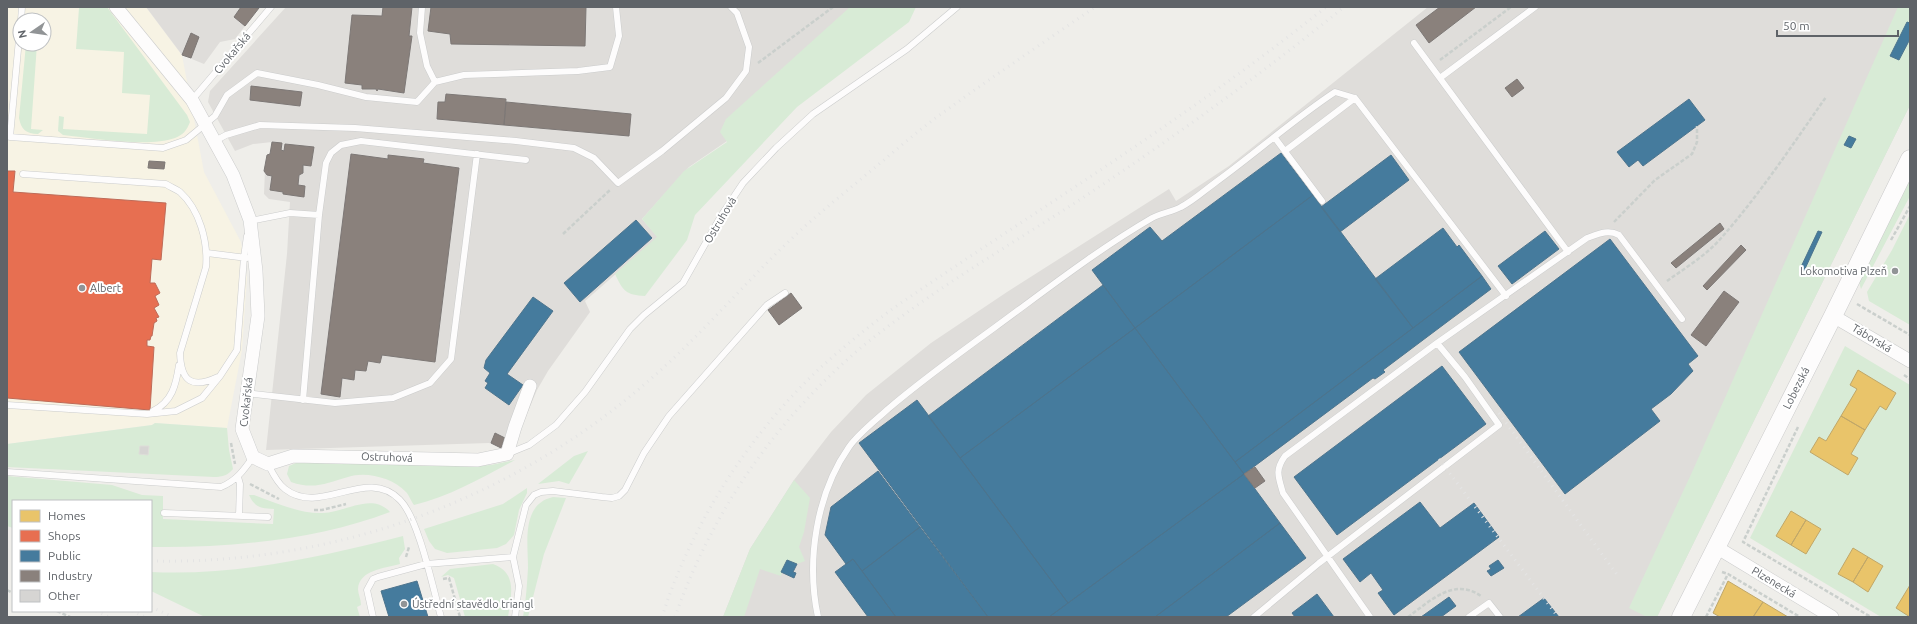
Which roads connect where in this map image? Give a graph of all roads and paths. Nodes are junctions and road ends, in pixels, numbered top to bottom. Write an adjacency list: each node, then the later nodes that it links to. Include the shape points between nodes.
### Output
1 (116, 7): 18 (street, Cvokařská)
2 (271, 7): 18 (lane, Cvokařská)
3 (422, 7): 15 (lane, via 420,34 427,66)
4 (616, 7): 15 (lane, via 619,36 610,67 578,71 464,75)
5 (731, 7): 13 (lane, via 737,13 749,47)
6 (833, 7): 13 (path)
7 (957, 7): 54 (lane, Ostruhová, via 907,49 813,114 776,148 743,183 683,283 630,329 585,392 556,425 529,445)
8 (1511, 7): 12 (path)
9 (1535, 7): 14 (lane)
10 (1414, 43): 12 (lane)
11 (18, 52): 19 (lane, via 10,137 163,148 186,140)
12 (1431, 66): 14 (lane)
13 (746, 71): 28 (lane, via 726,98 662,151)
14 (1440, 78): 34 (lane)
15 (435, 82): 19 (lane, via 417,102 366,97 257,73 227,95 215,116)
16 (1826, 97): 37 (path, via 1761,188 1721,238)
17 (1355, 98): 21 (lane, via 1335,92); 23 (lane); 39 (lane)
18 (192, 100): 19 (street, Cvokařská)
19 (205, 124): 22 (street, Cvokařská)
20 (1697, 126): 32 (path, via 1698,142 1692,154 1656,180)
21 (1275, 138): 23 (lane); 76 (lane, via 1181,207 1154,216 1104,248 949,360 909,391 860,435 843,458 820,513 814,547 813,582)
22 (216, 141): 28 (lane, via 226,135 260,125 355,128 516,141 574,148 594,158); 31 (street, Cvokařská, via 233,175)
23 (1285, 151): 29 (lane)
24 (477, 154): 26 (lane); 30 (lane, via 361,141 340,145 331,153 326,163); 50 (lane, via 451,359 430,383 393,398 335,403)
25 (1910, 159): 41 (street, Lobezská)
26 (526, 160)
27 (23, 174): 35 (lane, via 166,184 179,192 194,211)
28 (618, 183): 33 (path)
29 (1322, 201)
30 (319, 215): 31 (lane, via 290,213); 50 (lane)
31 (250, 220): 36 (street, Cvokařská)
32 (1604, 232): 34 (lane, via 1587,238); 37 (lane, via 1612,231 1619,235)
33 (563, 234)
34 (1568, 252): 39 (lane)
35 (207, 253): 36 (lane); 45 (lane, via 206,267)
36 (249, 258): 47 (lane, via 237,350); 49 (street, Cvokařská, via 258,316)
37 (1659, 288): 42 (lane)
38 (785, 293): 66 (lane, via 767,305 669,416 619,496 612,498 553,491 534,494 526,505)
39 (1506, 296): 44 (lane)
40 (1857, 304): 43 (path)
41 (1833, 316): 46 (street, Táborská); 65 (street, Lobezská)
42 (1682, 318)
43 (1910, 335)
44 (1437, 343): 67 (lane, via 1285,456 1278,466 1278,478 1283,493); 67 (lane, via 1499,425)
45 (180, 353): 47 (lane, via 180,366 184,378 194,383 206,383); 52 (lane, via 171,396 163,406)
46 (1910, 361)
47 (220, 376): 52 (lane, via 202,398 176,411)
48 (530, 386): 54 (street)
49 (246, 393): 50 (lane); 55 (street, Cvokařská, via 242,429)
50 (303, 400)
51 (7, 405): 52 (lane)
52 (148, 414)
53 (1800, 422): 86 (path, via 1743,542)
54 (508, 454): 56 (street, Ostruhová, via 478,460 293,456)
55 (253, 457): 56 (street); 58 (lane)
56 (268, 464): 68 (lane, via 284,489 294,494 321,498 371,486 390,492 408,509)
57 (7, 472): 58 (lane, via 221,487)
58 (238, 477): 62 (lane)
59 (348, 503): 60 (path)
60 (343, 505)
61 (164, 513): 62 (lane)
62 (239, 516): 63 (lane)
63 (268, 517)
64 (408, 541): 69 (path, via 408,556 404,560)
65 (1716, 547): 82 (street, Lobezská); 85 (street, Plzenecká)
66 (513, 557): 68 (lane); 75 (lane, via 519,586)
67 (1328, 557): 77 (lane); 78 (lane)
68 (426, 564): 69 (lane); 74 (lane)
69 (406, 569): 73 (lane, via 378,577 368,585 367,596)
70 (1489, 603): 79 (path, via 1469,589 1454,588 1440,594); 80 (lane); 81 (lane)
71 (58, 612): 72 (path)
72 (70, 617)
73 (373, 617)
74 (441, 617)
75 (515, 617)
76 (818, 617)
77 (1254, 617)
78 (1370, 617)
79 (1408, 617)
80 (1469, 617)
81 (1500, 617)
82 (1681, 617)
83 (1706, 617): 84 (path, via 1728,574)
84 (1800, 617)
85 (1832, 617)
86 (1871, 617)

